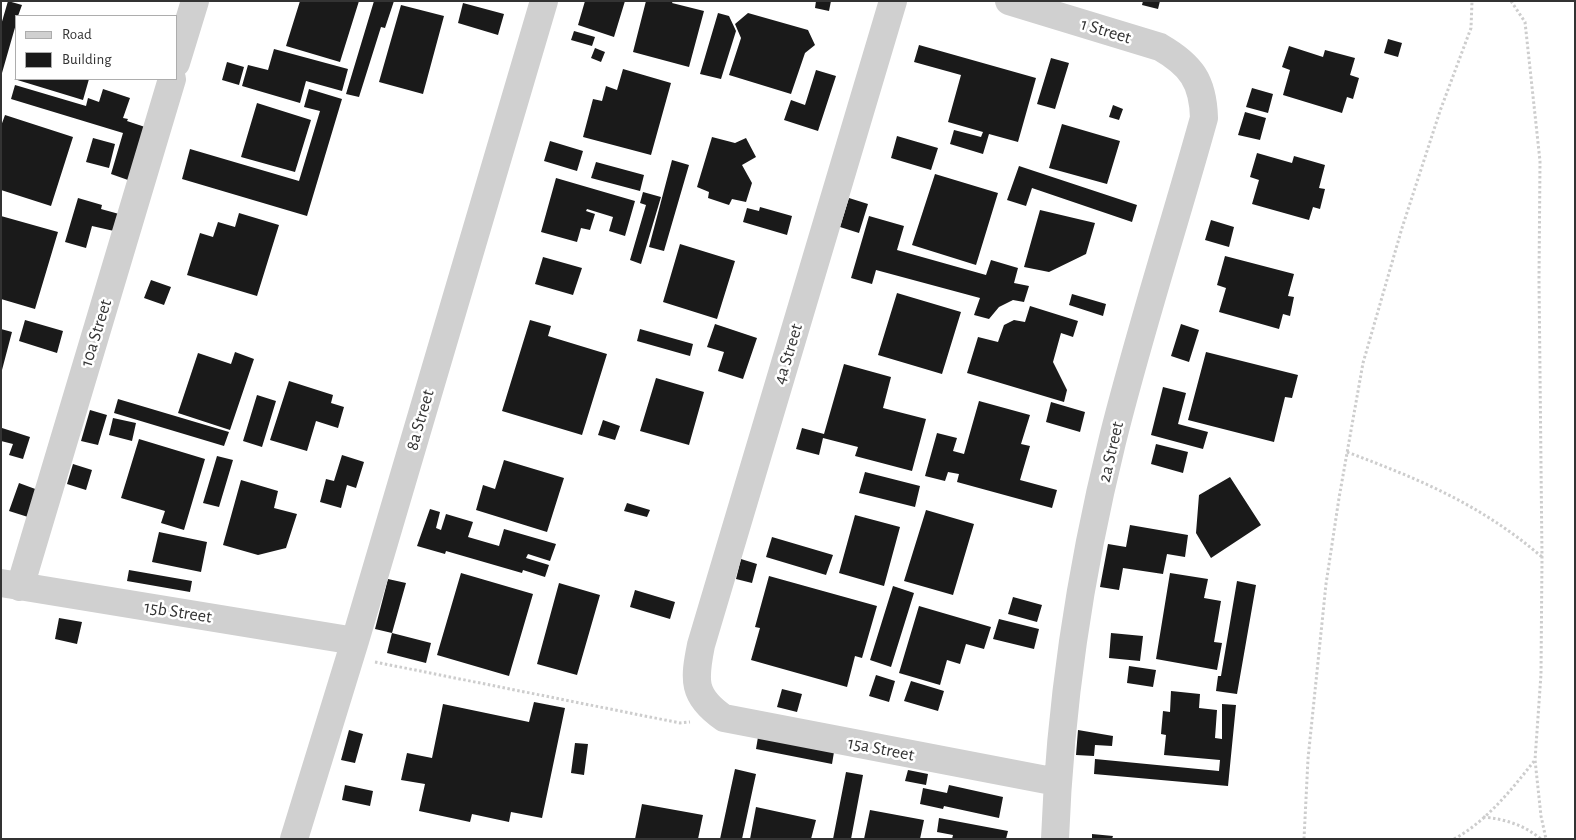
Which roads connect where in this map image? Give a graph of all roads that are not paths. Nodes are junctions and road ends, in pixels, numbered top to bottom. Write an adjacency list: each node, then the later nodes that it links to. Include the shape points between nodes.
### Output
1 (195, 1): 5 (street)
2 (544, 1): 9 (street, 8a Street)
3 (893, 1): 10 (street, 4a Street, via 701,645 697,688)
4 (1009, 1): 6 (street, 1 Street, via 1160,47 1180,59)
5 (178, 56)
6 (1194, 76): 11 (street, 2a Street, via 1203,98 1204,118 1112,443 1074,640)
7 (172, 80): 8 (street, 10a Street)
8 (11, 585): 9 (street, 15b Street)
9 (353, 649): 12 (street, 8a Street)
10 (708, 707): 11 (street, 15a Street, via 724,718)
11 (1057, 782): 13 (street, 2a Street)
12 (294, 839)
13 (1055, 839)

